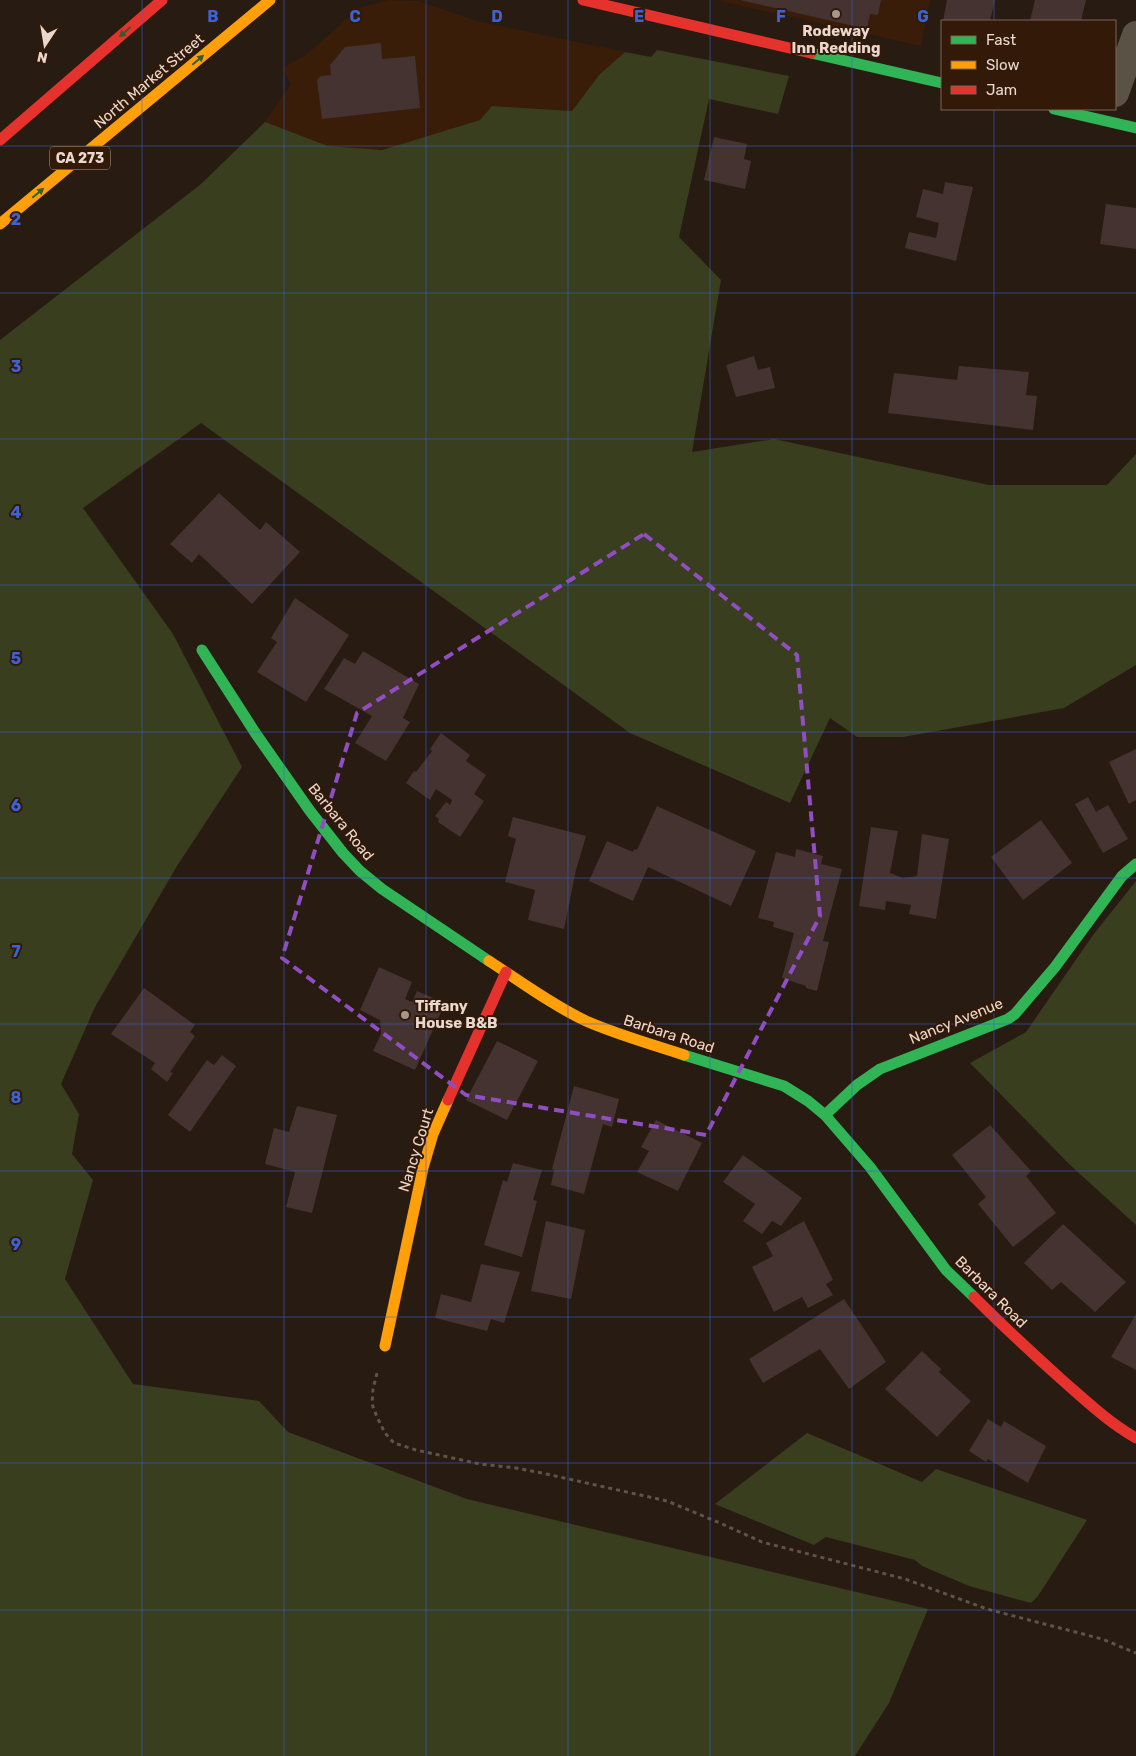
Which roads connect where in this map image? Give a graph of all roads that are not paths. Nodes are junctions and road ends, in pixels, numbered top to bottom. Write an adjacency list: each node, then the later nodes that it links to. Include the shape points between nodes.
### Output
1 (162, 0): 10 (street, one-way to 10)
2 (270, 0): 11 (street, North Market Street / CA 273, one-way to 2)
3 (583, 0): 5 (street)
4 (1136, 35): 6 (street)
5 (941, 83)
6 (1116, 90)
7 (1063, 110): 8 (street)
8 (1107, 115): 9 (street)
9 (1136, 128)
10 (0, 140)
11 (0, 224)
12 (202, 650): 14 (street, Barbara Road, via 256,734 343,853 382,889)
13 (1136, 864): 15 (street, Nancy Avenue, via 1122,876 1055,967 1015,1014 880,1069)
14 (506, 972): 15 (street, Barbara Road, via 585,1020 621,1035 784,1086); 16 (street, Nancy Court, via 433,1134)
15 (825, 1115): 17 (street, Barbara Road, via 870,1167 946,1270 1097,1411)
16 (385, 1346)
17 (1136, 1438)

